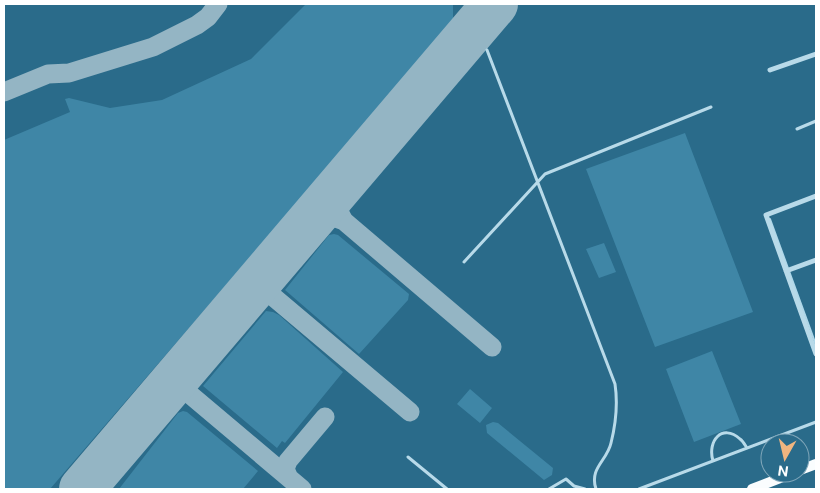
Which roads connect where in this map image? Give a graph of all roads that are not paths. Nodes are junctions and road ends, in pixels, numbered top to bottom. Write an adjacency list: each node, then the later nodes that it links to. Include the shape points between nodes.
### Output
1 (487, 50): 7 (lane)
2 (816, 54): 3 (street)
3 (770, 70)
4 (711, 107): 7 (lane, via 545,174)
5 (816, 121): 6 (lane)
6 (797, 129)
7 (538, 182): 10 (lane); 21 (lane, via 615,384 617,401 611,445 593,480)
8 (816, 196): 11 (street, via 766,215)
9 (816, 260): 11 (street)
10 (464, 262)
11 (786, 271): 12 (street)
12 (816, 354)
13 (816, 422): 14 (lane)
14 (747, 448): 16 (lane); 16 (lane, via 740,438 726,433 719,435 711,447)
15 (408, 457): 18 (lane)
16 (713, 461): 22 (lane)
17 (767, 483): 23 (main road)
18 (447, 489)
19 (549, 489): 20 (lane, via 566,480)
20 (585, 489)
21 (596, 489)
22 (639, 489)
23 (752, 489)

